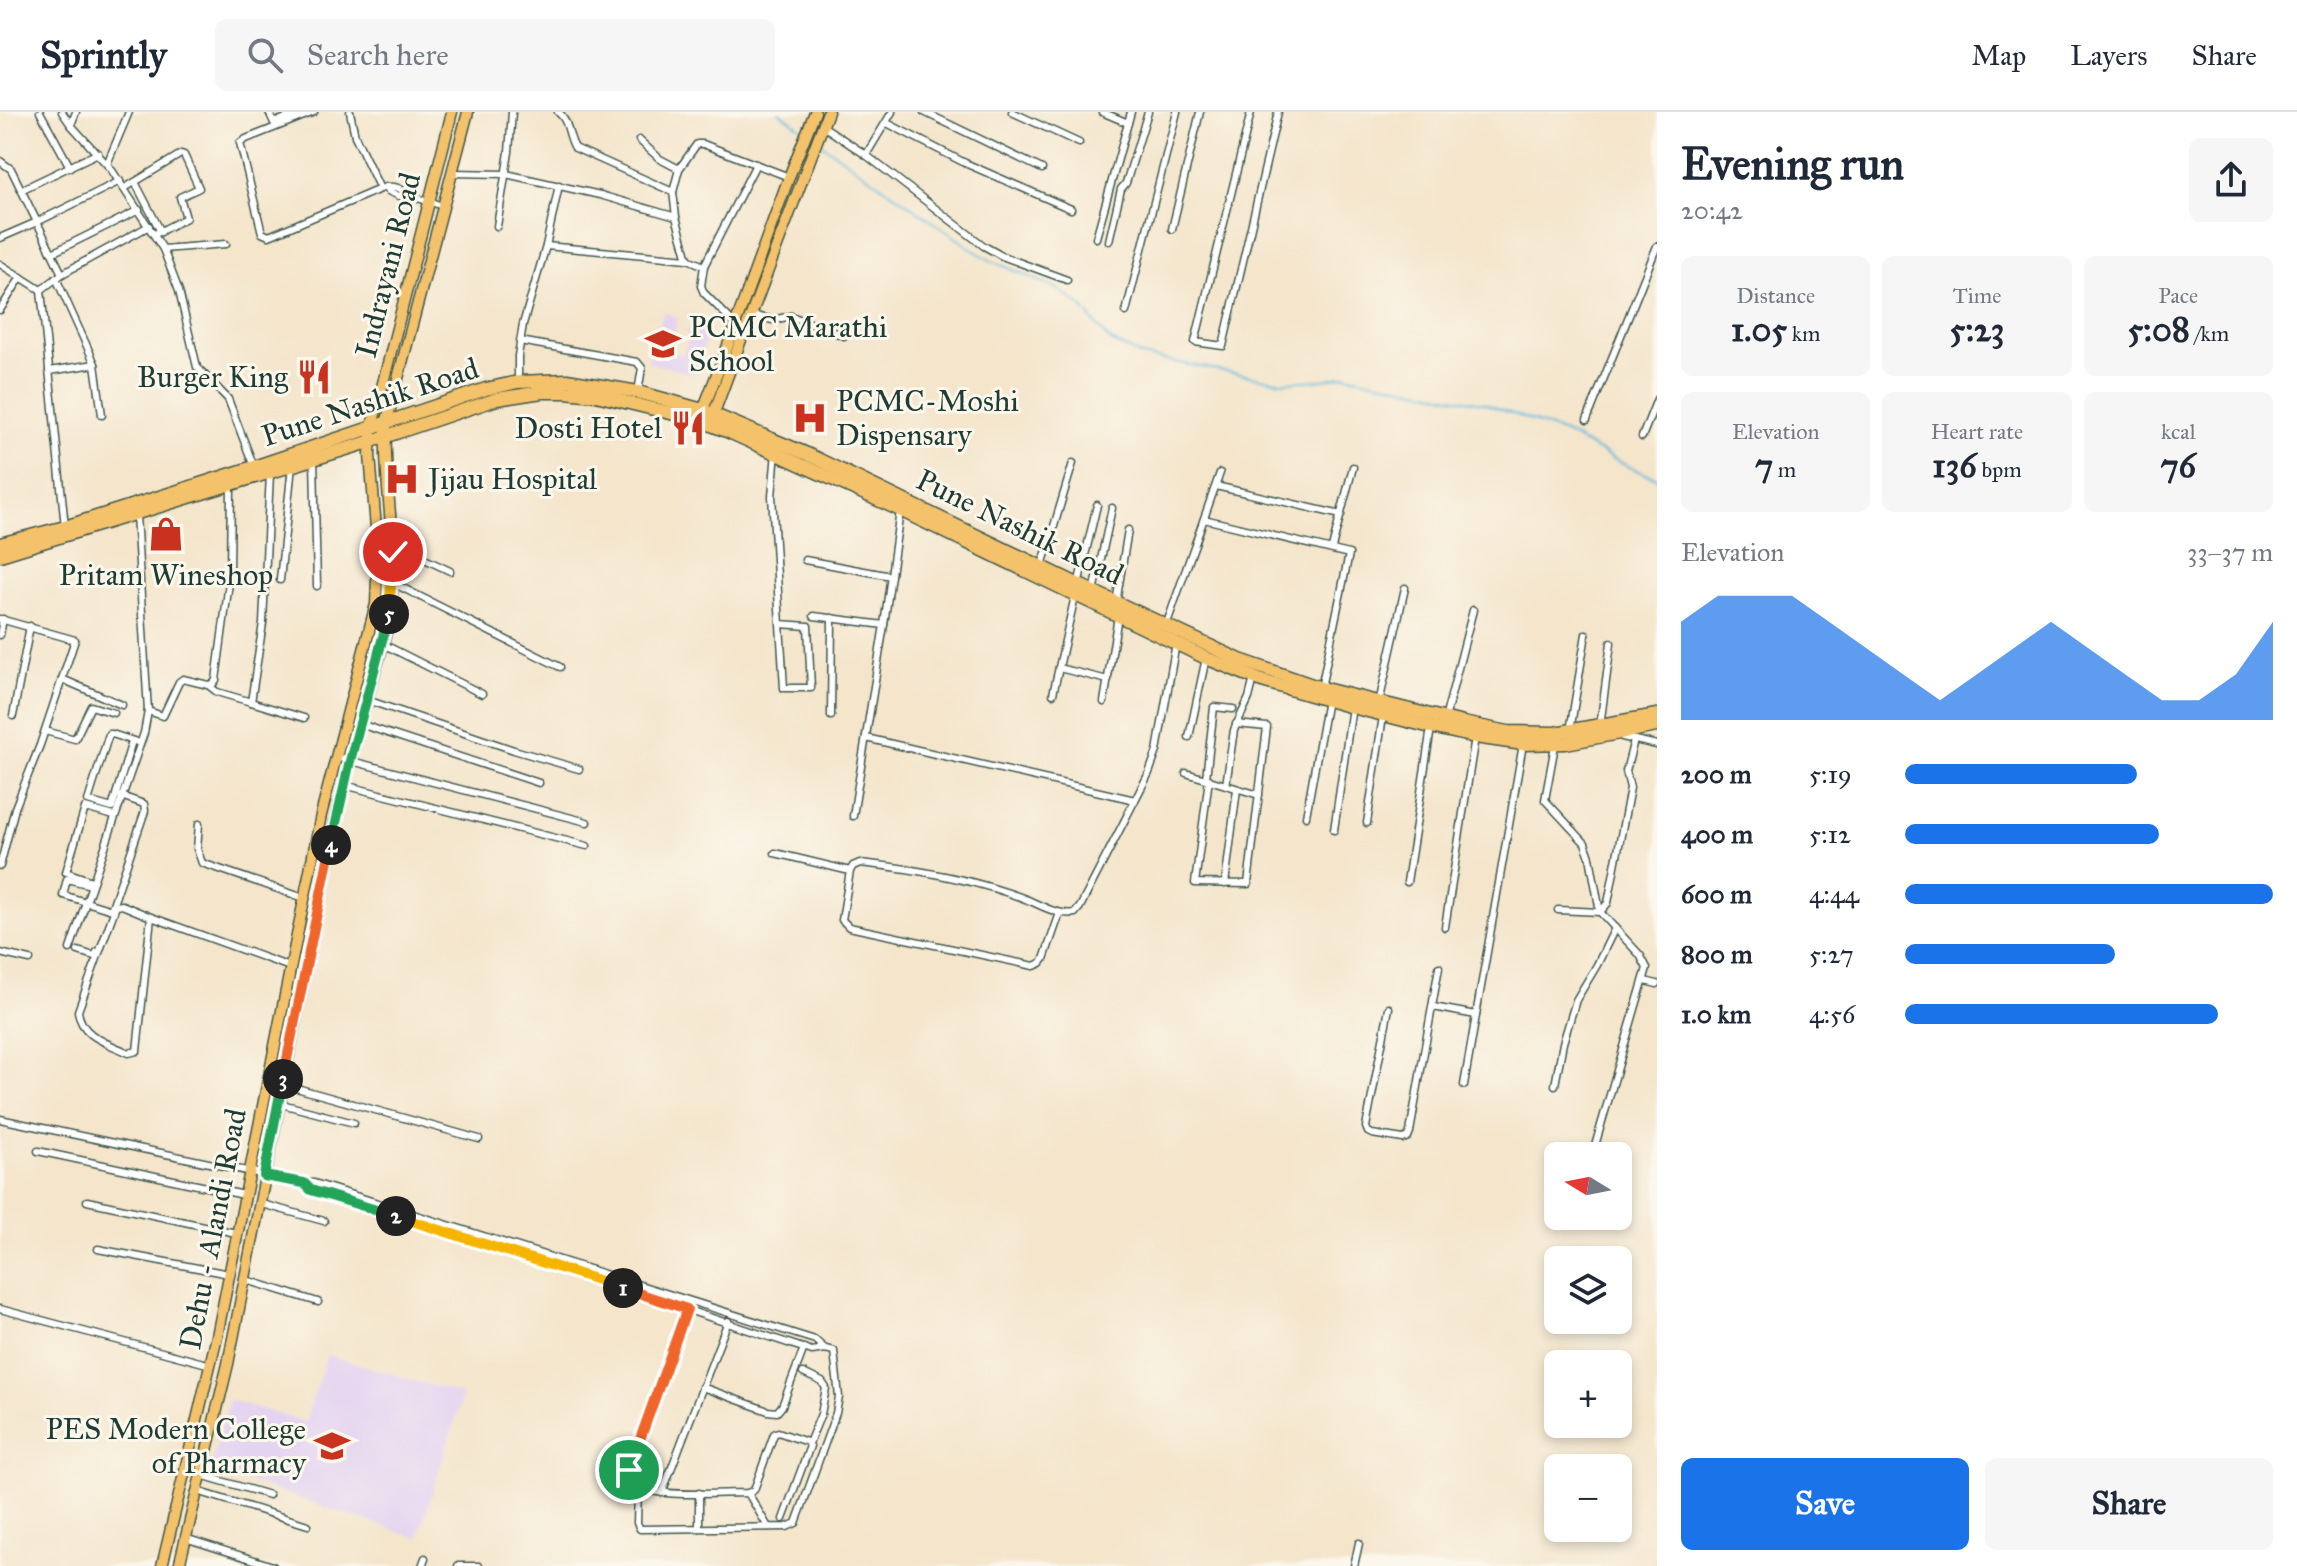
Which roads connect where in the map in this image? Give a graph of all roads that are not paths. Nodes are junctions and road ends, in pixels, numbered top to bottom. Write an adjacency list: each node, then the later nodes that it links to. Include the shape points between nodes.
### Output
1 (40, 112): 36 (street)
2 (62, 112): 27 (street)
3 (76, 112): 27 (street)
4 (129, 112): 34 (street)
5 (269, 112): 6 (street, via 275,123)
6 (300, 112)
7 (314, 112): 46 (street, via 240,143 262,233 269,236)
8 (350, 112): 46 (street, via 355,136)
9 (452, 112): 49 (main road, Indrayani Road)
10 (468, 112): 39 (main road, Indrayani Road)
11 (512, 112): 40 (street)
12 (815, 112): 41 (main road)
13 (828, 112): 28 (main road)
14 (892, 112): 25 (street)
15 (924, 112): 38 (street)
16 (1012, 112): 30 (street)
17 (1102, 112): 26 (street)
18 (1131, 112): 26 (street)
19 (1148, 112): 61 (street)
20 (1177, 112): 75 (street)
21 (1200, 112): 57 (street)
22 (1251, 112): 23 (street, via 1195,342 1223,346)
23 (1278, 112)
24 (564, 114): 48 (street, via 575,148)
25 (887, 123): 32 (street); 51 (street)
26 (1128, 123): 60 (street)
27 (71, 125): 31 (street)
28 (823, 126): 32 (street); 76 (main road)
29 (639, 140): 37 (street)
30 (1079, 143)
31 (98, 153): 34 (street); 36 (street)
32 (866, 155): 72 (street, via 984,246)
33 (0, 161): 47 (street)
34 (107, 164): 42 (street)
35 (756, 164): 37 (street, via 697,144); 41 (street); 69 (street)
36 (70, 167): 47 (street)
37 (679, 169): 48 (street)
38 (1042, 169)
39 (452, 173): 40 (street); 50 (main road, Indrayani Road)
40 (506, 174): 44 (street); 56 (street)
41 (789, 177): 77 (main road)
42 (120, 181): 45 (street); 54 (street)
43 (135, 182): 45 (street); 58 (street); 58 (street, via 184,155 199,188 180,198 186,218)
44 (559, 185): 53 (street); 63 (street)
45 (125, 188): 52 (street)
46 (383, 188): 49 (street)
47 (23, 189): 54 (street)
48 (673, 192): 53 (street)
49 (429, 202): 50 (street); 89 (main road, Indrayani Road)
50 (443, 206): 88 (main road, Indrayani Road)
51 (1071, 209)
52 (139, 210): 55 (street); 66 (street)
53 (676, 217): 67 (street)
54 (37, 222): 59 (street); 66 (street)
55 (149, 226): 58 (street); 70 (street)
56 (497, 226)
57 (1172, 229)
58 (158, 233): 65 (street)
59 (0, 238)
60 (1096, 238)
61 (1109, 241)
62 (226, 244): 65 (street)
63 (546, 246): 67 (street); 79 (street)
64 (1657, 246): 87 (street)
65 (163, 249): 95 (street, via 197,367 228,399)
66 (52, 253): 70 (street)
67 (688, 259): 69 (street)
68 (0, 264): 71 (street)
69 (704, 266): 77 (street, via 701,286)
70 (59, 276): 73 (street); 80 (street)
71 (21, 277): 73 (street); 74 (street)
72 (1067, 280)
73 (41, 290): 81 (street)
74 (0, 310)
75 (1126, 312)
76 (751, 315): 77 (main road); 78 (street, via 773,320 791,316)
77 (737, 332): 86 (main road)
78 (844, 336)
79 (520, 341): 82 (street); 83 (street, via 637,362 642,368)
80 (95, 364): 81 (street); 85 (street)
81 (49, 371): 107 (street)
82 (518, 382): 83 (highway, Pune Nashik Road, via 567,380); 88 (highway, Pune Nashik Road, via 486,389)
83 (638, 392): 86 (highway, Pune Nashik Road)
84 (1657, 399): 90 (street)
85 (102, 415)
86 (706, 417): 88 (highway, Pune Nashik Road, via 596,395 542,392); 91 (highway, Pune Nashik Road); 114 (highway, Pune Nashik Road, via 807,454)
87 (1587, 420)
88 (386, 430): 89 (highway, Pune Nashik Road); 110 (main road, Dehu - Alandi Road)
89 (370, 436): 92 (highway, Pune Nashik Road); 95 (highway, Pune Nashik Road); 177 (main road, Dehu - Alandi Road, via 376,604)
90 (1642, 437)
91 (776, 452): 103 (highway, Pune Nashik Road); 128 (street, via 772,496)
92 (314, 459): 94 (highway, Pune Nashik Road); 119 (street)
93 (1073, 463): 114 (street)
94 (292, 466): 97 (highway, Pune Nashik Road); 117 (street)
95 (254, 467): 107 (highway, Pune Nashik Road)
96 (1353, 467): 105 (street)
97 (270, 473): 99 (highway, Pune Nashik Road); 148 (street, via 263,623)
98 (1220, 473): 100 (street)
99 (231, 485): 104 (highway, Pune Nashik Road); 143 (street, via 230,575 216,680)
100 (1216, 486): 105 (street); 106 (street)
101 (1097, 505): 121 (street)
102 (1112, 508): 122 (street)
103 (900, 510): 116 (street); 121 (highway, Pune Nashik Road)
104 (136, 515): 112 (highway, Pune Nashik Road); 154 (street)
105 (1341, 515): 111 (street)
106 (1204, 519): 111 (street); 131 (street)
107 (65, 527): 109 (highway, Pune Nashik Road)
108 (1128, 530): 123 (street)
109 (0, 544)
110 (393, 544): 115 (street); 118 (main road, Dehu - Alandi Road)
111 (1332, 548): 146 (street, via 1350,558)
112 (0, 555)
113 (805, 560): 116 (street)
114 (1042, 566): 121 (highway, Pune Nashik Road)
115 (450, 571)
116 (891, 576): 129 (street)
117 (280, 580)
118 (393, 583): 136 (main road, Dehu - Alandi Road); 138 (street)
119 (317, 586)
120 (1405, 588): 153 (street)
121 (1077, 590): 122 (highway, Pune Nashik Road); 123 (highway, Pune Nashik Road); 139 (street)
122 (1094, 592): 123 (highway, Pune Nashik Road)
123 (1117, 609): 131 (highway, Pune Nashik Road); 134 (highway, Pune Nashik Road); 142 (street)
124 (1473, 610): 160 (street)
125 (814, 616): 126 (street)
126 (832, 618): 129 (street); 158 (street)
127 (2, 619): 130 (street); 133 (street)
128 (780, 624): 128 (street, via 784,688 811,688 808,626)
129 (884, 625): 171 (street)
130 (30, 626): 141 (street, via 75,640); 157 (street)
131 (1166, 626): 146 (highway, Pune Nashik Road)
132 (1586, 634): 167 (street)
133 (0, 635)
134 (1176, 643): 137 (highway, Pune Nashik Road); 188 (street, via 1157,751)
135 (1611, 643): 163 (street)
136 (383, 644): 144 (street); 147 (main road, Dehu - Alandi Road)
137 (1206, 658): 140 (highway, Pune Nashik Road); 169 (street)
138 (560, 667)
139 (1059, 668): 142 (street); 145 (street)
140 (1254, 678): 146 (highway, Pune Nashik Road); 162 (street)
141 (62, 679): 150 (street); 166 (street)
142 (1108, 680): 149 (street)
143 (208, 685): 148 (street); 154 (street, via 183,679 163,716)
144 (482, 694)
145 (1053, 694)
146 (1324, 694): 151 (highway, Pune Nashik Road); 153 (highway, Pune Nashik Road); 191 (street)
147 (367, 700): 161 (main road, Dehu - Alandi Road); 179 (street)
148 (251, 702): 159 (street)
149 (1104, 702)
150 (122, 705)
151 (1352, 707): 153 (highway, Pune Nashik Road); 195 (street)
152 (1233, 709): 181 (street, via 1214,707)
153 (1381, 709): 160 (highway, Pune Nashik Road); 165 (highway, Pune Nashik Road); 193 (street)
154 (148, 711): 174 (street)
155 (114, 713): 166 (street, via 91,706 75,739)
156 (1657, 715): 163 (highway, Pune Nashik Road)
157 (13, 716)
158 (831, 716)
159 (304, 718)
160 (1445, 719): 172 (highway, Pune Nashik Road)
161 (360, 724): 178 (main road, Dehu - Alandi Road); 182 (street)
162 (1236, 724): 184 (street); 186 (street, via 1267,727)
163 (1600, 726): 167 (highway, Pune Nashik Road)
164 (1657, 726): 168 (highway, Pune Nashik Road)
165 (1431, 727): 170 (highway, Pune Nashik Road); 201 (street)
166 (45, 731): 197 (street)
167 (1570, 731): 172 (highway, Pune Nashik Road)
168 (1614, 735): 172 (highway, Pune Nashik Road); 173 (street)
169 (1189, 737)
170 (1475, 737): 175 (highway, Pune Nashik Road); 211 (street)
171 (866, 738): 188 (street); 190 (street)
172 (1555, 738): 175 (highway, Pune Nashik Road); 208 (street, via 1545,800 1587,847)
173 (1634, 740): 176 (street); 208 (street, via 1611,894)
174 (136, 742): 174 (street, via 112,808 88,801 108,736); 187 (street)
175 (1523, 744): 225 (street)
176 (1657, 745)
177 (336, 757): 178 (street); 204 (main road, Dehu - Alandi Road)
178 (350, 761): 183 (main road, Dehu - Alandi Road); 192 (street)
179 (579, 769)
180 (1186, 773): 181 (street)
181 (1208, 779): 184 (street); 203 (street, via 1195,883)
182 (539, 783)
183 (344, 785): 196 (street); 226 (main road, Dehu - Alandi Road)
184 (1226, 785): 185 (street)
185 (1237, 789): 186 (street); 203 (street)
186 (1259, 795): 203 (street, via 1248,884)
187 (121, 796): 189 (street); 206 (street, via 144,804 145,811)
188 (1135, 800): 209 (street, via 1080,907 1075,913)
189 (114, 816): 202 (street); 202 (street, via 85,808 66,872)
190 (853, 816)
191 (1306, 816)
192 (587, 822)
193 (1367, 823)
194 (199, 824): 204 (street, via 202,863)
195 (1334, 830)
196 (587, 846)
197 (2, 851): 199 (street)
198 (775, 853): 200 (street)
199 (0, 866)
200 (850, 871): 209 (street, via 860,863 932,872); 209 (street, via 844,924 1034,966 1044,959)
201 (1407, 882)
202 (91, 883): 205 (street); 205 (street, via 67,879 63,895)
203 (1225, 884)
204 (304, 898): 218 (main road, Dehu - Alandi Road)
205 (85, 901): 206 (street); 213 (street)
206 (112, 910): 214 (street, via 96,955)
207 (1558, 910): 208 (street)
208 (1600, 912): 212 (street)
209 (1060, 913)
210 (151, 917): 210 (street, via 116,906 78,1011 85,1030 129,1053 137,1051); 218 (street)
211 (1445, 927)
212 (1615, 928): 220 (street); 228 (street, via 1576,1000)
213 (70, 949)
214 (78, 951)
215 (0, 953): 216 (street)
216 (30, 960)
217 (1657, 965): 220 (street)
218 (290, 967): 235 (main road, Dehu - Alandi Road)
219 (1439, 967): 223 (street)
220 (1647, 968): 221 (street)
221 (1645, 981): 222 (street); 233 (street)
222 (1657, 984)
223 (1433, 1007): 224 (street, via 1410,1132 1403,1139 1372,1134 1366,1127); 225 (street)
224 (1389, 1008)
225 (1476, 1015): 227 (street)
226 (282, 1084): 229 (main road, Dehu - Alandi Road); 232 (street)
227 (1464, 1085)
228 (1555, 1085)
229 (278, 1103): 231 (street); 236 (main road, Dehu - Alandi Road)
230 (0, 1119): 235 (street)
231 (354, 1123)
232 (479, 1139)
233 (1596, 1142)
234 (38, 1151): 237 (street)
235 (248, 1173): 236 (street); 237 (main road, Dehu - Alandi Road)
236 (264, 1176): 238 (street, via 314,1183); 240 (main road, Dehu - Alandi Road)
237 (244, 1195): 242 (main road, Dehu - Alandi Road)
238 (359, 1200): 248 (street); 249 (street)
239 (87, 1201): 242 (street)
240 (258, 1203): 241 (street); 245 (main road, Dehu - Alandi Road)
241 (324, 1221)
242 (236, 1233): 244 (main road, Dehu - Alandi Road)
243 (98, 1249): 244 (street)
244 (229, 1274): 253 (main road, Dehu - Alandi Road)
245 (243, 1279): 246 (street); 257 (main road, Dehu - Alandi Road)
246 (318, 1302)
247 (0, 1309): 253 (street)
248 (687, 1309): 250 (street); 258 (street, via 630,1463 630,1484)
249 (730, 1313): 250 (street); 252 (street, via 815,1340)
250 (727, 1322): 251 (street); 255 (street)
251 (804, 1348): 252 (street); 255 (street, via 777,1412)
252 (825, 1349): 266 (street, via 834,1351 836,1413 796,1523)
253 (211, 1365): 270 (main road, Dehu - Alandi Road)
254 (803, 1373): 256 (street, via 826,1388)
255 (702, 1387): 260 (street)
256 (809, 1443): 262 (street, via 775,1432 754,1490); 264 (street)
257 (201, 1475): 259 (main road, Dehu - Alandi Road); 263 (street)
258 (638, 1489): 260 (street); 267 (street, via 640,1529)
259 (197, 1491): 265 (street); 268 (main road, Dehu - Alandi Road)
260 (662, 1493): 261 (street)
261 (699, 1493): 262 (street); 267 (street)
262 (748, 1493): 266 (street)
263 (269, 1495)
264 (783, 1519)
265 (308, 1525)
266 (768, 1527): 267 (street)
267 (699, 1528)
268 (185, 1538): 271 (main road, Dehu - Alandi Road); 272 (street)
269 (1359, 1543): 275 (street)
270 (162, 1566)
271 (179, 1566)
272 (273, 1566)
273 (458, 1566): 274 (street)
274 (479, 1566)
275 (1354, 1566)

